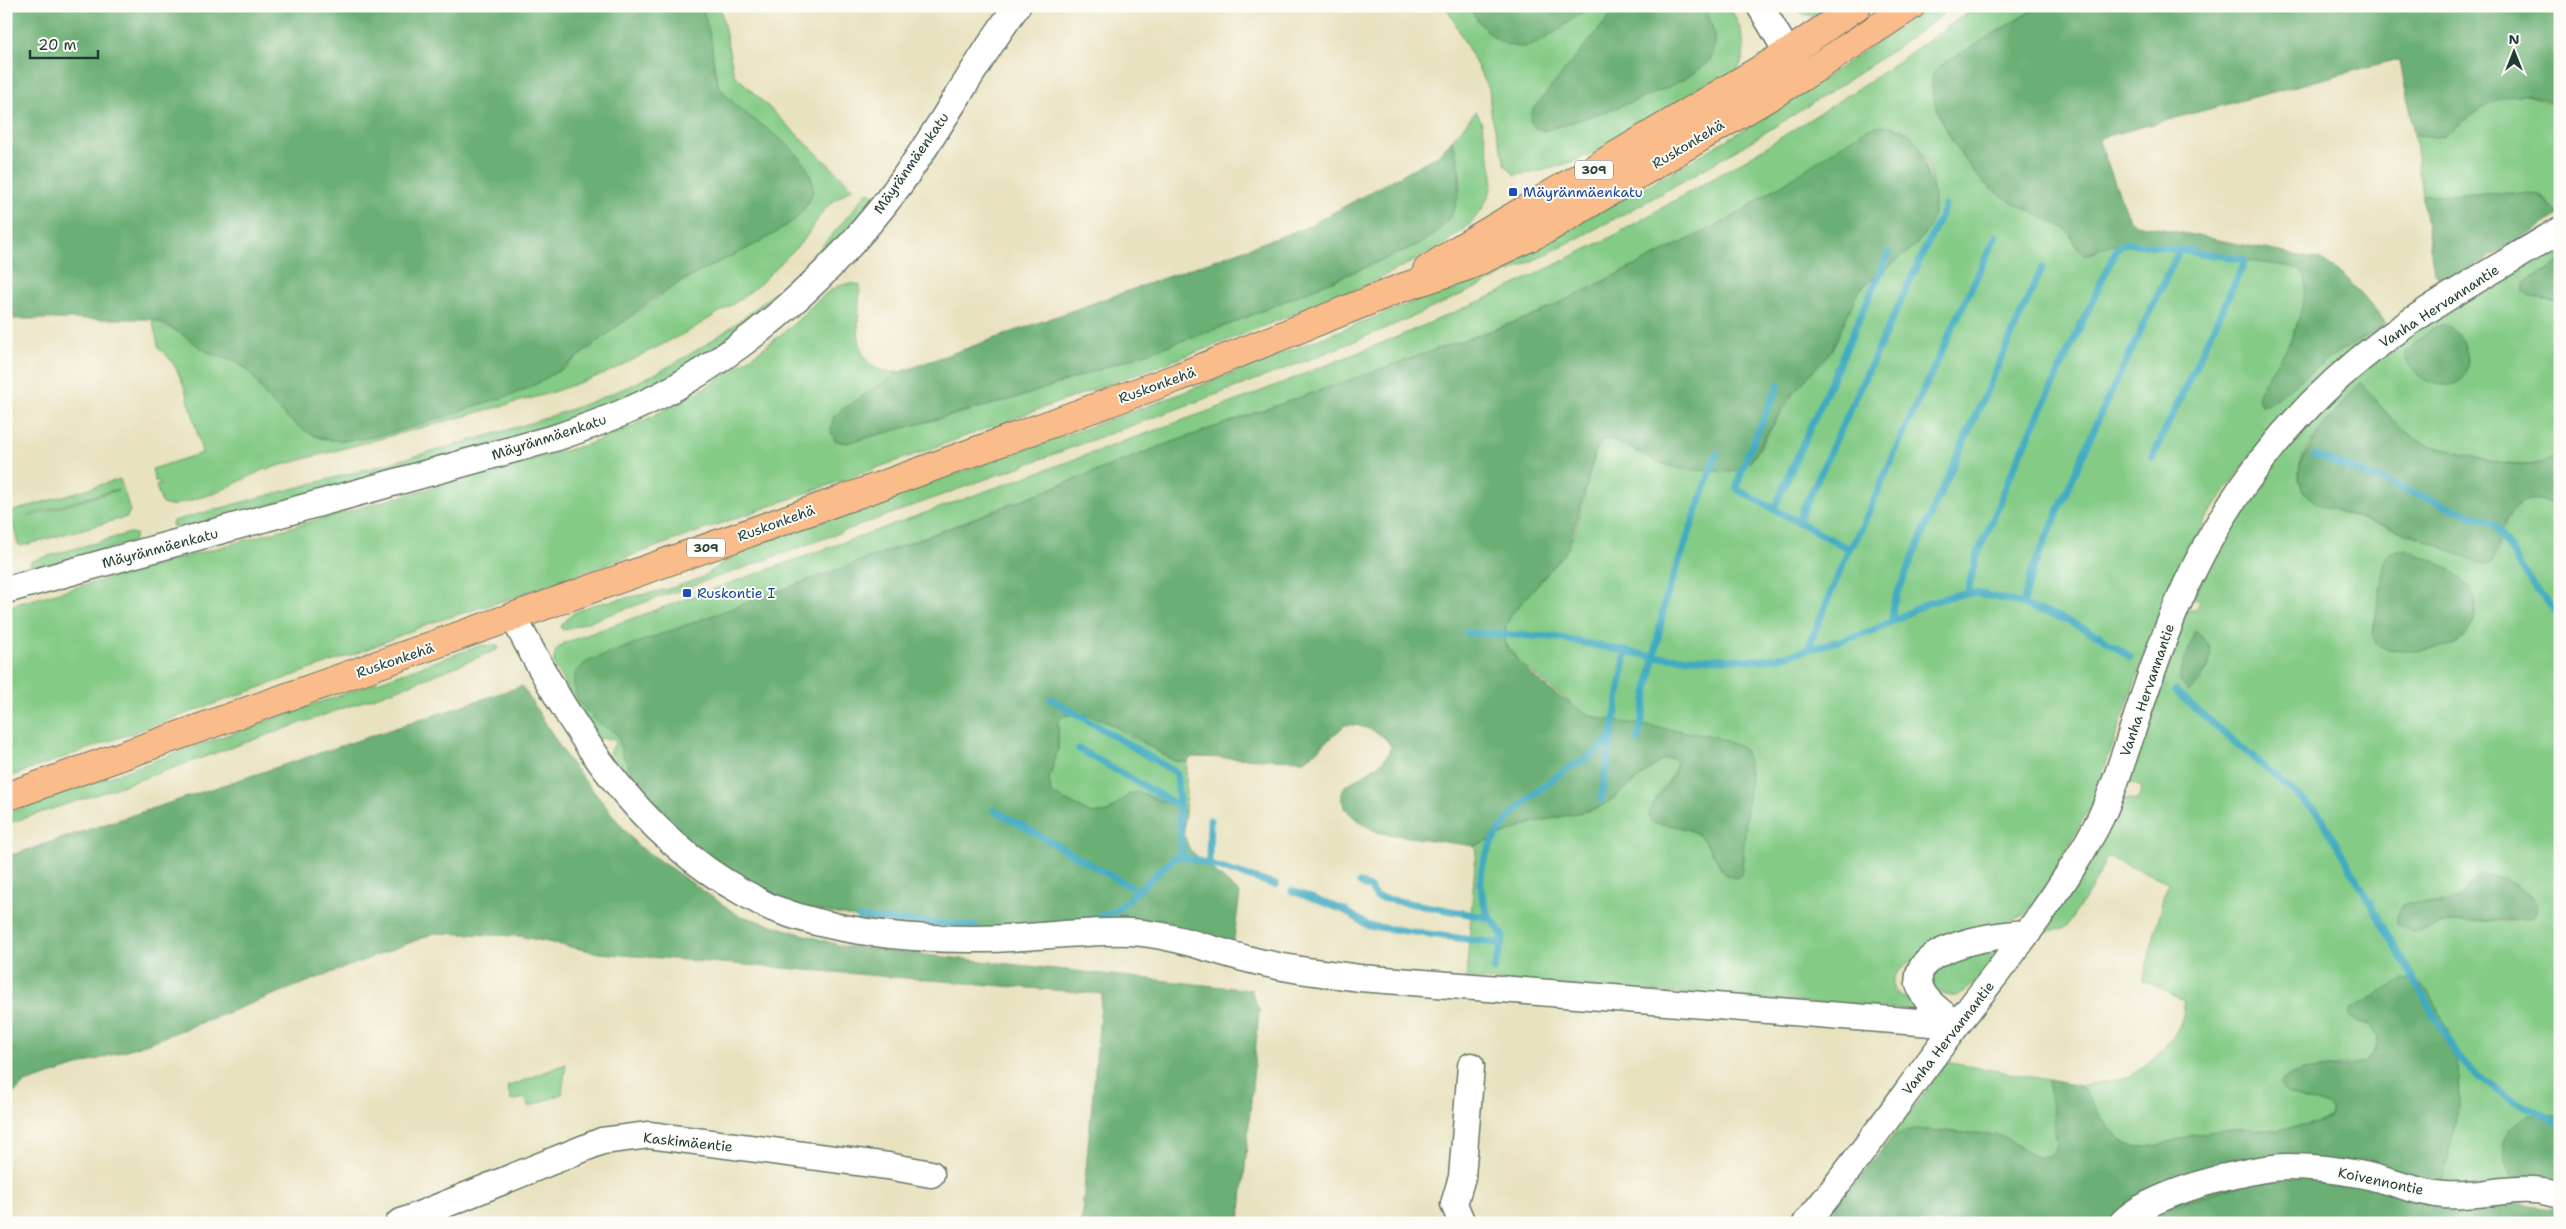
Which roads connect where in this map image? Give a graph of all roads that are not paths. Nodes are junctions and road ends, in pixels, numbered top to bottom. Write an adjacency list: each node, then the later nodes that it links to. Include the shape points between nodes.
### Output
1 (1017, 6): 9 (street, Mäyränmäenkatu, via 894,191 843,254 776,318 728,354 675,387 620,415 558,437)
2 (1760, 6): 5 (street)
3 (1857, 6): 5 (main road, Ruskonkehä / 309)
4 (1911, 6): 6 (main road, Ruskonkehä / 309)
5 (1788, 53): 6 (street); 8 (main road, Ruskonkehä / 309, via 1459,249)
6 (1802, 77): 8 (main road, Ruskonkehä / 309, via 1545,230 1468,266)
7 (2560, 230): 12 (street, Vanha Hervannantie, via 2454,293 2385,339 2317,397 2259,462 2216,525 2187,583 2093,833 2066,880)
8 (1401, 288): 10 (main road, Ruskonkehä / 309, via 1179,377)
9 (6, 590)
10 (514, 618): 11 (main road, Ruskonkehä / 309); 13 (street, via 592,753 632,802 676,847 721,881 774,909 825,924 881,933 971,939 1129,932 1162,935 1293,970 1360,978)
11 (6, 797)
12 (2028, 933): 13 (street, Vanha Hervannantie); 13 (street, via 1973,940 1946,950 1922,969 1919,980 1926,998)
13 (1957, 1025): 19 (street, Vanha Hervannantie, via 1844,1178)
14 (1471, 1066): 17 (street)
15 (931, 1174): 18 (street, Kaskimäentie, via 648,1135 602,1141)
16 (2560, 1195): 20 (street, Koivennontie, via 2543,1189 2512,1189 2442,1195 2358,1174 2287,1166 2206,1180 2132,1212)
17 (1458, 1213)
18 (399, 1223)
19 (1806, 1223)
20 (2122, 1223)

